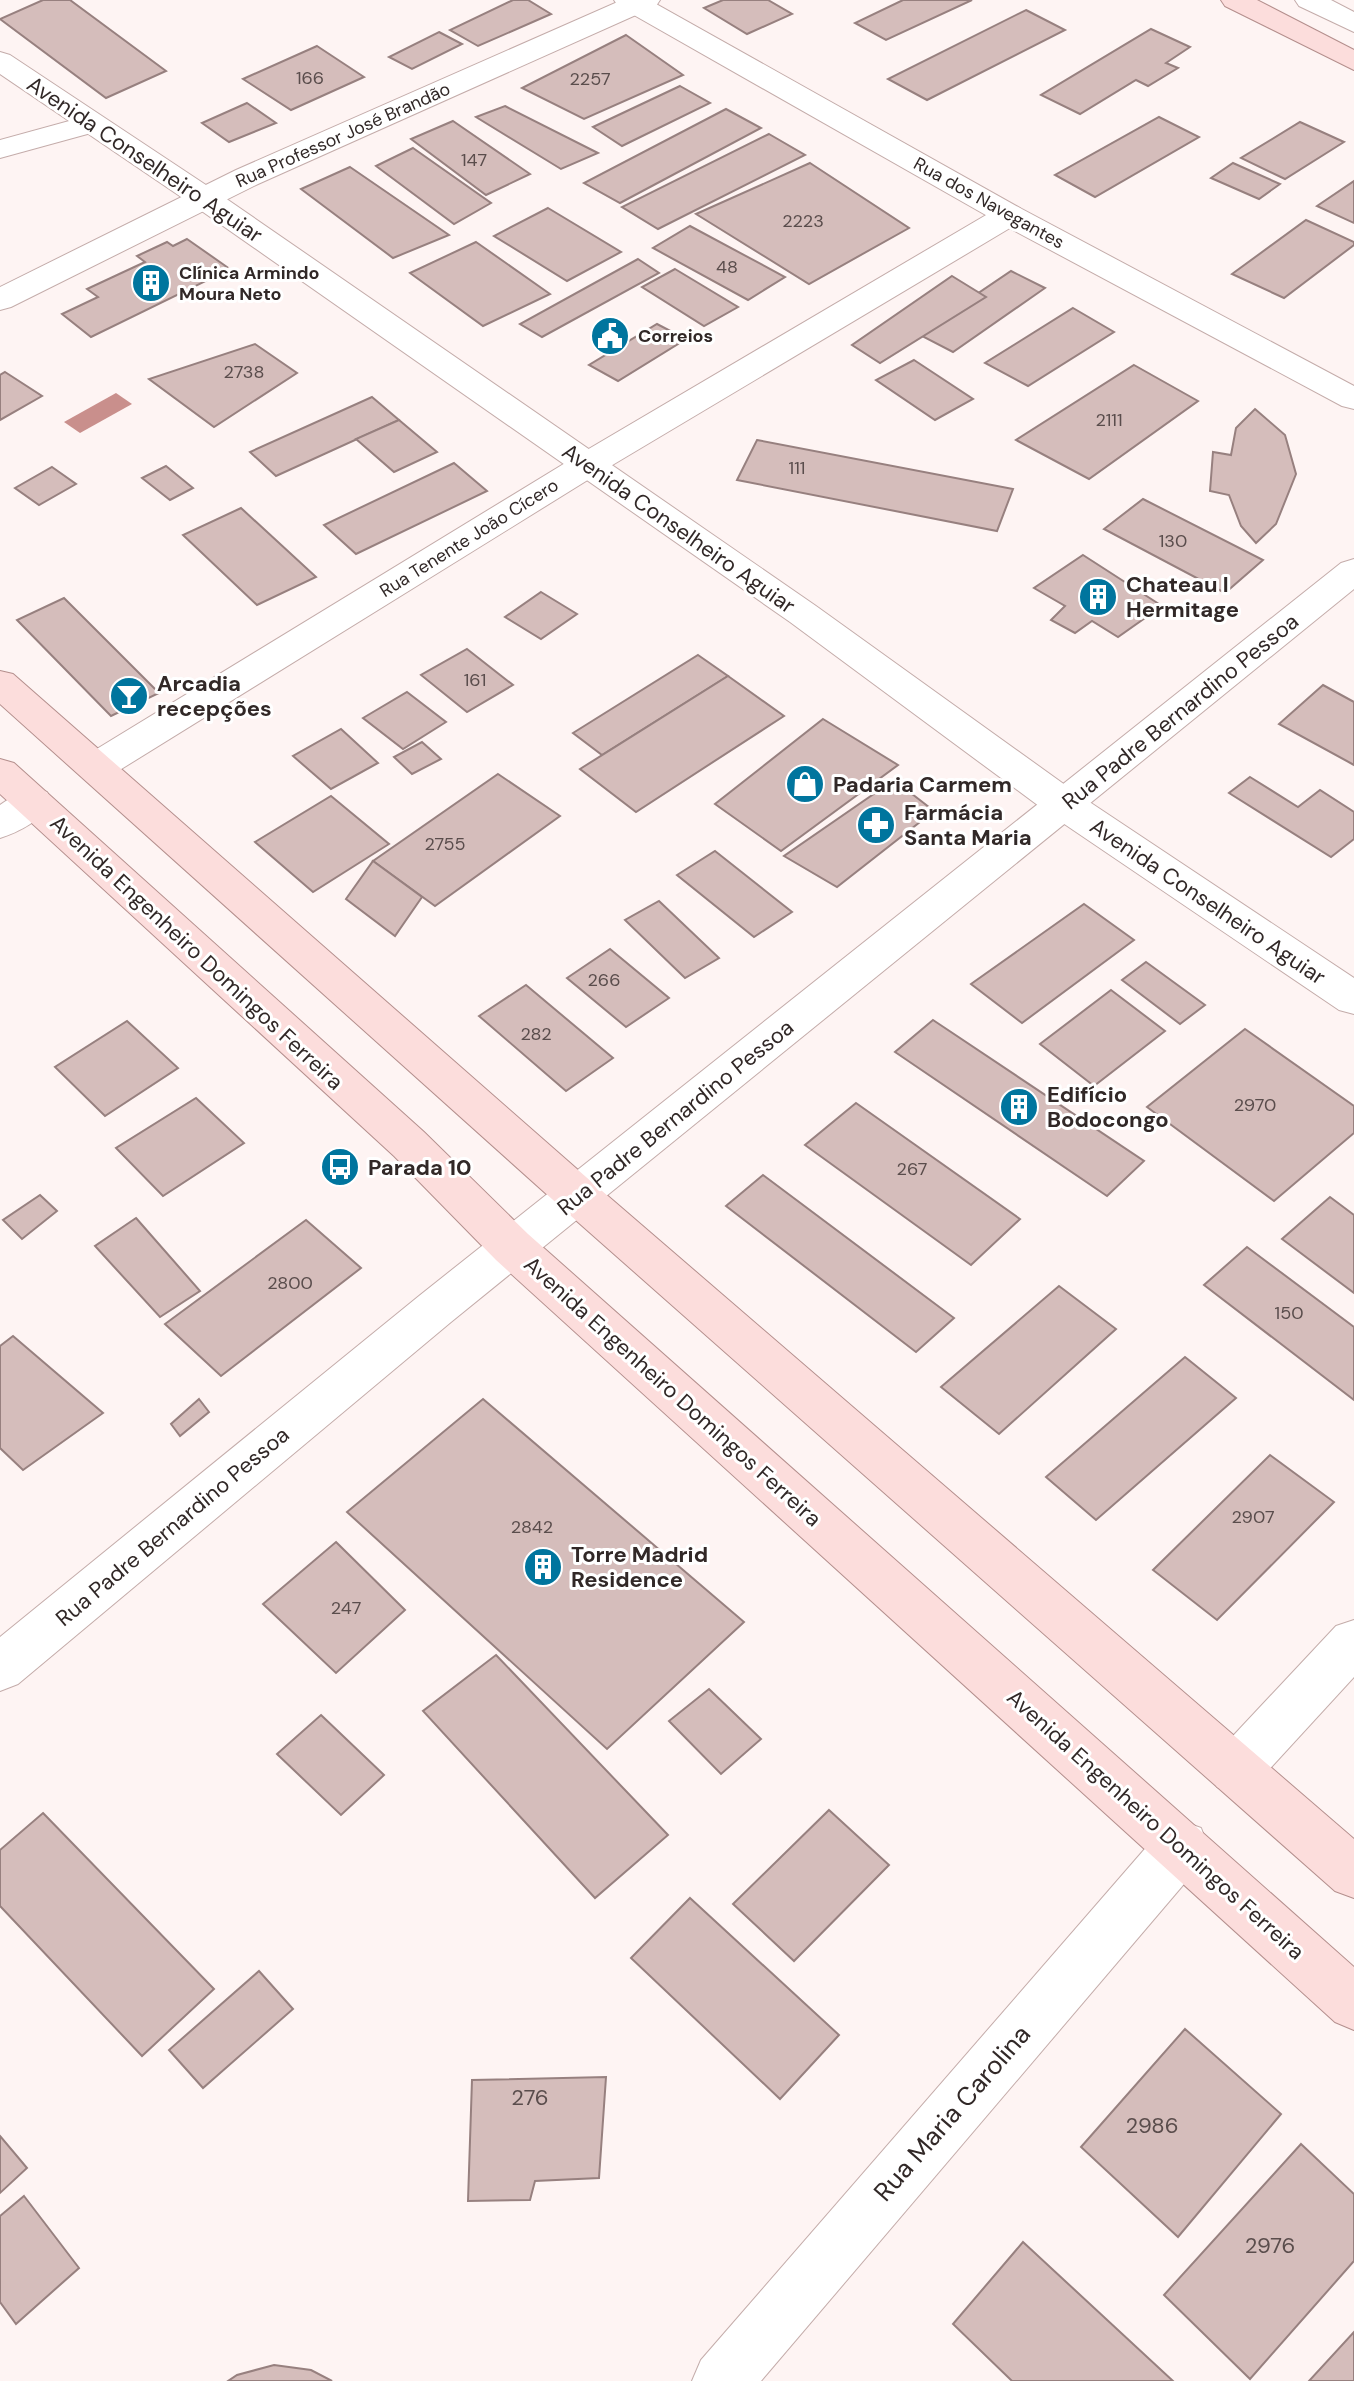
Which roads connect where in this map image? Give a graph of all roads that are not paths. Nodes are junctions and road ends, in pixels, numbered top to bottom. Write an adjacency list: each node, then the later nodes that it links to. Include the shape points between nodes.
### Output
1 (1235, 0): 6 (main road)
2 (1309, 0): 4 (street)
3 (637, 1): 9 (street, Rua Professor José Brandão); 10 (street, Rua dos Navegantes)
4 (1354, 23)
5 (0, 61): 7 (street, Avenida Conselheiro Aguiar)
6 (1354, 61)
7 (91, 124): 8 (street); 9 (street, Avenida Conselheiro Aguiar)
8 (0, 149)
9 (204, 198): 11 (street, Rua Professor José Brandão); 13 (street, Avenida Conselheiro Aguiar)
10 (1009, 215): 12 (street, Rua dos Navegantes); 13 (street, Rua Tenente João Cícero)
11 (0, 300)
12 (1354, 399)
13 (587, 465): 16 (street, Rua Tenente João Cícero); 18 (street, Avenida Conselheiro Aguiar)
14 (1354, 571): 18 (street, Rua Padre Bernardino Pessoa)
15 (0, 683): 16 (main road)
16 (96, 767): 21 (main road)
17 (0, 772): 19 (main road, Avenida Engenheiro Domingos Ferreira)
18 (1065, 805): 20 (street, Avenida Conselheiro Aguiar); 21 (street, Rua Padre Bernardino Pessoa)
19 (17, 813): 22 (main road, Avenida Engenheiro Domingos Ferreira, via 409,1144)
20 (1354, 999)
21 (578, 1196): 22 (street, Rua Padre Bernardino Pessoa); 25 (main road)
22 (512, 1247): 24 (street, Rua Padre Bernardino Pessoa); 26 (main road, Avenida Engenheiro Domingos Ferreira)
23 (1354, 1642): 25 (street)
24 (0, 1668)
25 (1235, 1770): 27 (main road)
26 (1182, 1846): 28 (main road, Avenida Engenheiro Domingos Ferreira); 29 (street, Rua Maria Carolina)
27 (1354, 1873)
28 (1354, 2003)
29 (722, 2381)

